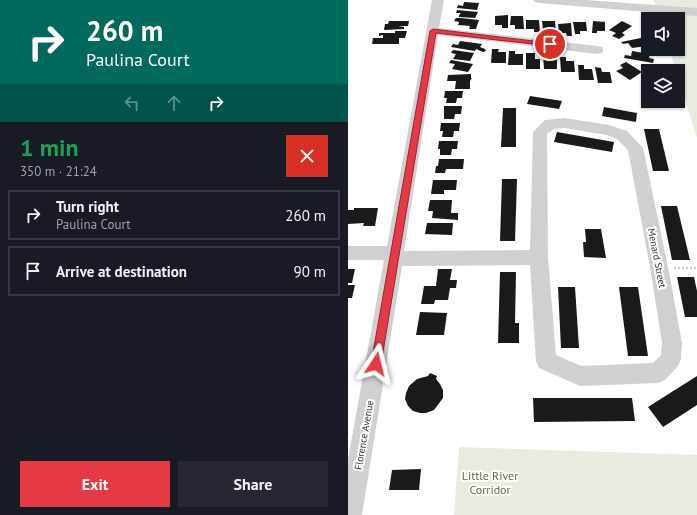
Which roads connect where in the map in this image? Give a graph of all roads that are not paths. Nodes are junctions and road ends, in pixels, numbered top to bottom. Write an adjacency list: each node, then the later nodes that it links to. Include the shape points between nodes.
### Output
1 (438, 0): 4 (street, Florence Avenue)
2 (540, 0): 3 (street)
3 (697, 12)
4 (433, 31): 5 (street); 7 (street, Florence Avenue)
5 (597, 50)
6 (348, 253): 7 (street)
7 (395, 256): 8 (street); 9 (street, Florence Avenue)
8 (539, 256): 8 (street, Menard Street, via 546,361 580,376 658,373 671,359 672,343 635,148 622,135 609,130 564,123 550,124 540,132)
9 (350, 515)

